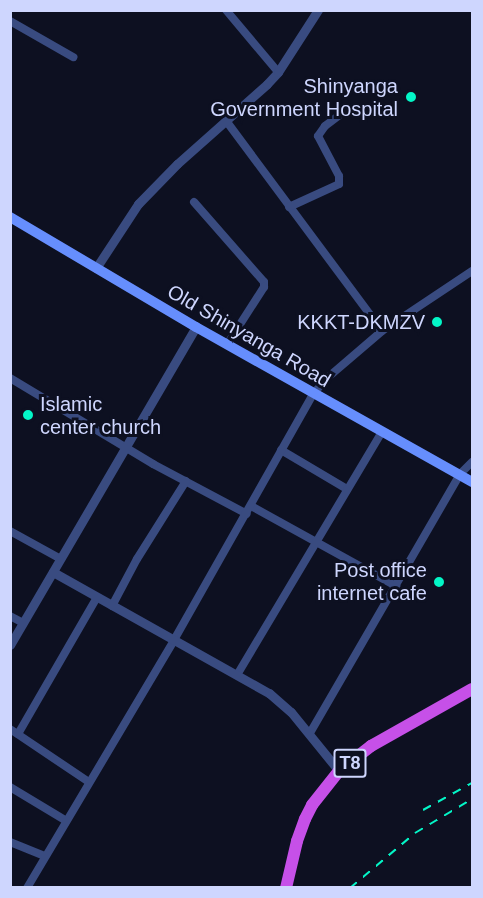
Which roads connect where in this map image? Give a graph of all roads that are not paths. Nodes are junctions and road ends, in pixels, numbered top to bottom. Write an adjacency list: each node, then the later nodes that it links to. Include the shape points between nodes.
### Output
1 (226, 10): 5 (street)
2 (318, 10): 5 (street)
3 (10, 21): 4 (street)
4 (73, 57)
5 (278, 72): 7 (street)
6 (345, 110): 9 (street, via 318,136 339,176 339,184)
7 (227, 122): 9 (street); 11 (street, via 138,204)
8 (194, 202): 15 (street, via 264,282)
9 (289, 207): 14 (street)
10 (10, 217): 11 (main road, Old Shinyanga Road)
11 (96, 268): 13 (main road, Old Shinyanga Road)
12 (472, 271): 14 (street)
13 (196, 327): 15 (main road, Old Shinyanga Road); 19 (street)
14 (382, 331): 17 (street)
15 (228, 343): 17 (main road, Old Shinyanga Road)
16 (10, 378): 19 (street)
17 (314, 393): 18 (main road, Old Shinyanga Road); 20 (street)
18 (381, 432): 22 (main road, Old Shinyanga Road); 25 (street)
19 (124, 447): 23 (street); 30 (street)
20 (281, 450): 25 (street); 26 (street)
21 (472, 462): 22 (street)
22 (460, 474): 24 (main road, Old Shinyanga Road); 32 (street)
23 (186, 481): 27 (street); 34 (street)
24 (472, 482)
25 (347, 489): 29 (street)
26 (251, 506): 27 (street); 29 (street)
27 (247, 514): 37 (street)
28 (10, 531): 30 (street)
29 (316, 541): 32 (street); 39 (street)
30 (61, 559): 31 (street)
31 (53, 572): 33 (street); 36 (street)
32 (396, 586): 42 (street)
33 (97, 597): 34 (street); 41 (street)
34 (112, 606): 37 (street)
35 (10, 616): 36 (street)
36 (22, 623): 38 (street)
37 (174, 640): 39 (street); 44 (street)
38 (10, 645)
39 (237, 675): 42 (street, via 269,693)
40 (472, 689): 43 (highway, T8, via 371,746)
41 (14, 731): 44 (street)
42 (310, 733): 43 (street)
43 (339, 771): 50 (highway, T8, via 309,812 297,841)
44 (89, 782): 46 (street)
45 (10, 787): 46 (street)
46 (65, 819): 48 (street)
47 (10, 842): 48 (street)
48 (45, 856): 49 (street)
49 (27, 888)
50 (286, 888)

